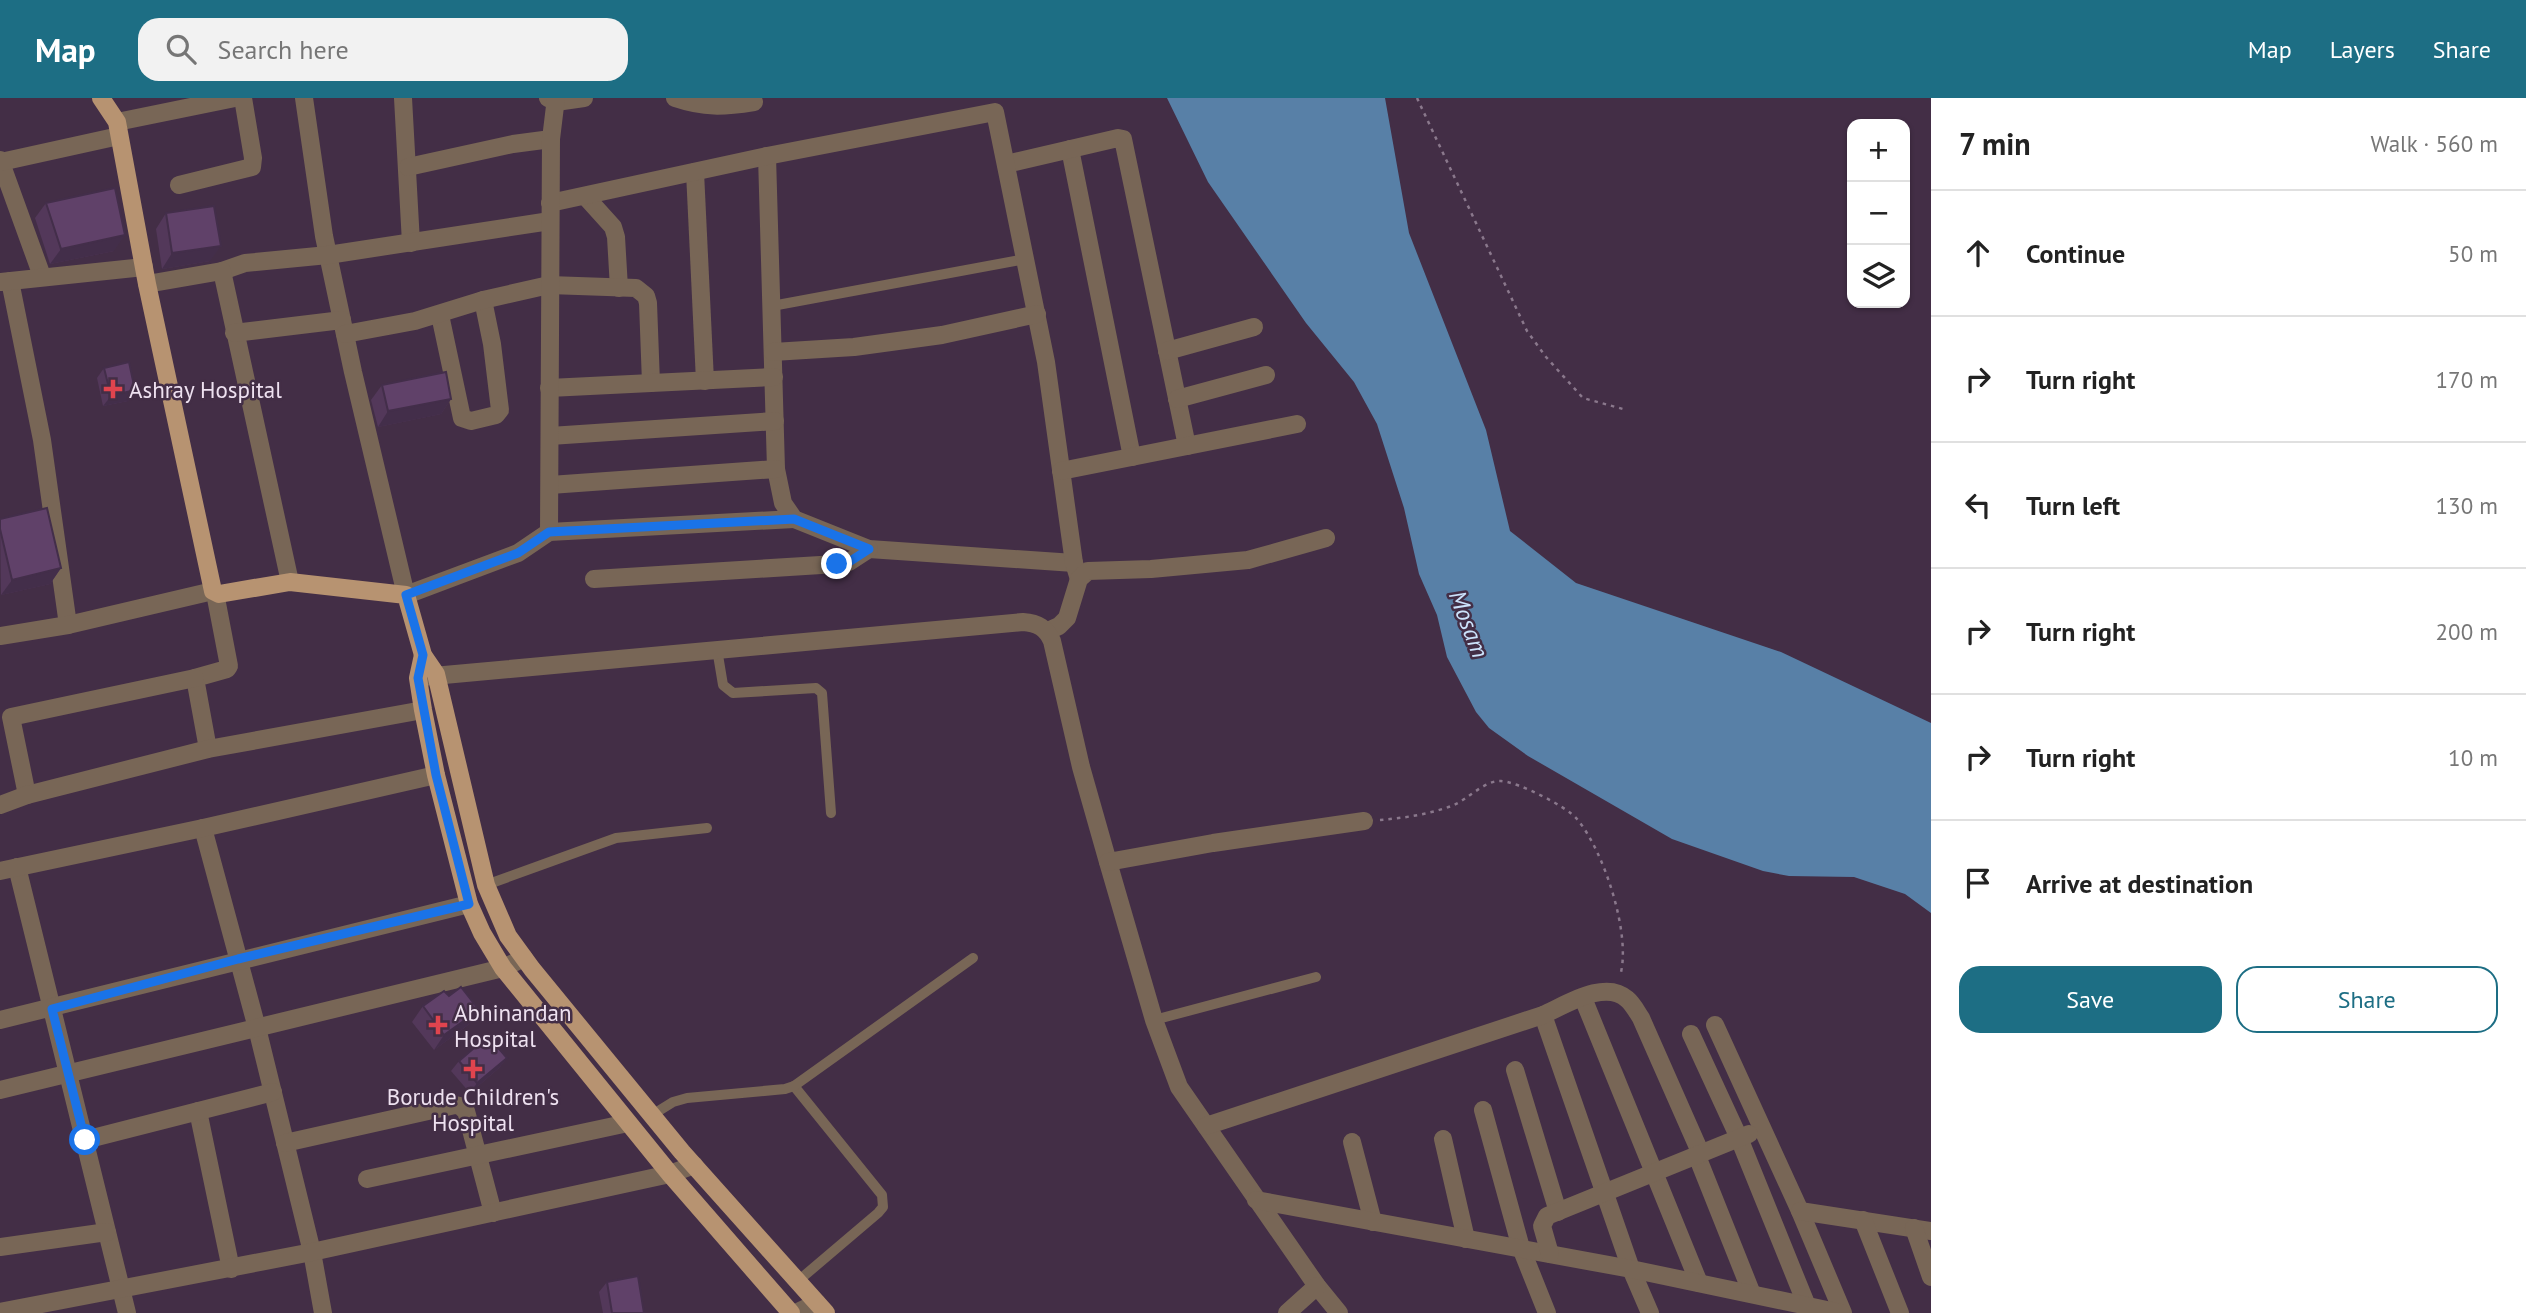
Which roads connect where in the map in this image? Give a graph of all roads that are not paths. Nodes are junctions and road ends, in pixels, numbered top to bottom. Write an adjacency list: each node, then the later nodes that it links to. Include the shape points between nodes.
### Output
1 (101, 98): 9 (main road)
2 (235, 98): 9 (street); 17 (street, via 252,167)
3 (304, 98): 21 (street)
4 (403, 98): 15 (street)
5 (584, 98): 7 (street)
6 (675, 98): 8 (street, via 720,107)
7 (553, 99): 10 (street)
8 (754, 102)
9 (118, 129): 13 (street); 25 (main road)
10 (551, 139): 15 (street); 19 (street)
11 (1070, 149): 14 (street); 36 (street, via 1123,139); 48 (street)
12 (767, 156): 14 (street, via 995,112); 16 (street); 30 (street)
13 (0, 161): 24 (street)
14 (1006, 164): 22 (street)
15 (408, 167): 20 (street)
16 (695, 172): 18 (street); 40 (street)
17 (179, 185)
18 (584, 196): 19 (street); 28 (street, via 616,237)
19 (550, 212): 20 (street); 27 (street)
20 (411, 243): 21 (street)
21 (328, 255): 23 (street, via 246,263); 33 (street)
22 (1025, 259): 30 (lane); 31 (street)
23 (222, 271): 25 (street); 35 (street)
24 (42, 276): 25 (street); 26 (street)
25 (145, 276): 59 (main road)
26 (5, 281): 61 (street, via 43,440)
27 (549, 285): 28 (street); 29 (street); 42 (street)
28 (619, 288): 41 (street, via 636,288 646,296)
29 (483, 300): 32 (street); 32 (street, via 500,410 496,415 471,421 462,418)
30 (772, 306): 37 (street)
31 (1037, 314): 37 (street, via 942,335); 50 (street)
32 (440, 315): 33 (street)
33 (343, 327): 35 (street); 60 (street)
34 (1254, 327): 36 (street)
35 (234, 333): 58 (street)
36 (1167, 351): 43 (street)
37 (773, 352): 39 (street)
38 (1266, 375): 43 (street)
39 (774, 377): 40 (street); 44 (street)
40 (705, 381): 41 (street)
41 (650, 383): 42 (street)
42 (549, 388): 46 (street)
43 (1177, 399): 47 (street)
44 (775, 421): 46 (street); 49 (street)
45 (1297, 424): 47 (street)
46 (550, 436): 51 (street)
47 (1187, 446): 48 (street)
48 (1132, 457): 50 (street)
49 (776, 469): 51 (street); 52 (street, via 783,503)
50 (1061, 471): 56 (street)
51 (550, 485): 53 (street)
52 (794, 519): 53 (street); 55 (street)
53 (549, 532): 60 (street, via 518,553)
54 (1326, 538): 56 (street, via 1248,560)
55 (869, 549): 56 (street); 57 (street, via 837,564)
56 (1077, 571): 62 (street, via 1067,618)
57 (594, 579)
58 (290, 582): 59 (main road); 60 (main road)
59 (214, 592): 61 (street); 67 (street, via 229,666)
60 (406, 595): 65 (main road)
61 (68, 625): 63 (street)
62 (1048, 631): 64 (street, via 1023,622); 79 (street)
63 (0, 636)
64 (717, 649): 66 (street); 75 (lane, via 723,685 733,694 819,689 822,693)
65 (423, 655): 66 (main road); 68 (main road)
66 (436, 674): 68 (street); 81 (main road)
67 (195, 678): 70 (street); 71 (street)
68 (418, 678): 69 (main road)
69 (423, 710): 71 (street); 72 (main road)
70 (5, 718): 73 (street)
71 (208, 749): 73 (street)
72 (436, 775): 77 (street); 82 (main road)
73 (27, 794): 74 (street)
74 (0, 805)
75 (831, 813)
76 (1364, 821): 79 (street)
77 (203, 828): 80 (street); 85 (street)
78 (708, 828): 81 (lane, via 616,838)
79 (1108, 862): 92 (street)
80 (8, 869): 89 (street)
81 (486, 885): 83 (main road, via 508,936)
82 (469, 904): 85 (street); 86 (main road)
83 (524, 958): 86 (street); 103 (main road)
84 (973, 958): 98 (lane)
85 (238, 959): 89 (street); 94 (street)
86 (503, 968): 94 (street); 104 (main road)
87 (1316, 977): 92 (lane)
88 (1583, 998): 90 (street); 113 (street, via 1607,991 1628,999 1641,1017); 116 (street)
89 (52, 1009): 91 (street); 97 (street)
90 (1543, 1014): 105 (street); 118 (street)
91 (0, 1020)
92 (1154, 1020): 105 (street, via 1179,1087)
93 (1715, 1025): 106 (street)
94 (257, 1028): 97 (street); 100 (street)
95 (1690, 1034): 107 (street)
96 (1515, 1070): 121 (street)
97 (68, 1073): 99 (street); 109 (street)
98 (794, 1086): 103 (lane, via 687,1098); 135 (lane, via 884,1201 878,1213)
99 (0, 1090)
100 (273, 1093): 102 (street); 111 (street)
101 (1483, 1110): 129 (street)
102 (198, 1111): 109 (street); 132 (street)
103 (652, 1115): 114 (main road)
104 (628, 1123): 112 (street); 115 (main road)
105 (1206, 1126): 119 (street)
106 (1762, 1129): 107 (street); 120 (street)
107 (1739, 1138): 113 (street); 140 (street)
108 (1443, 1139): 127 (street)
109 (85, 1140): 126 (street)
110 (1353, 1142): 124 (street)
111 (285, 1143): 112 (street, via 455,1105 466,1111); 130 (street)
112 (479, 1155): 117 (street); 122 (street)
113 (1699, 1155): 116 (street); 139 (street)
114 (694, 1165): 115 (street); 135 (main road)
115 (670, 1174): 122 (street); 146 (main road)
116 (1655, 1174): 118 (street); 136 (street)
117 (367, 1179)
118 (1605, 1194): 121 (street); 133 (street)
119 (1256, 1200): 124 (street); 137 (street)
120 (1800, 1211): 123 (street); 151 (street)
121 (1558, 1212): 131 (street, via 1547,1216 1542,1226)
122 (493, 1213): 130 (street)
123 (1863, 1220): 125 (street); 152 (street)
124 (1373, 1222): 127 (street)
125 (1923, 1229): 134 (street)
126 (107, 1232): 128 (street); 138 (street)
127 (1466, 1239): 129 (street)
128 (0, 1247)
129 (1521, 1248): 131 (street); 149 (street)
130 (312, 1252): 132 (street); 145 (street)
131 (1550, 1254): 133 (street)
132 (231, 1269): 138 (street)
133 (1631, 1269): 136 (street); 150 (street)
134 (1931, 1277)
135 (798, 1281): 142 (main road)
136 (1699, 1283): 139 (street)
137 (1317, 1286): 147 (street); 148 (street)
138 (122, 1290): 143 (street); 144 (street)
139 (1752, 1294): 141 (street)
140 (1807, 1306): 141 (street); 151 (street)
141 (1782, 1307)
142 (821, 1308): 146 (street)
143 (0, 1312)
144 (127, 1313)
145 (323, 1313)
146 (793, 1313)
147 (1287, 1313)
148 (1339, 1313)
149 (1548, 1313)
150 (1650, 1313)
151 (1842, 1313)
152 (1900, 1313)

